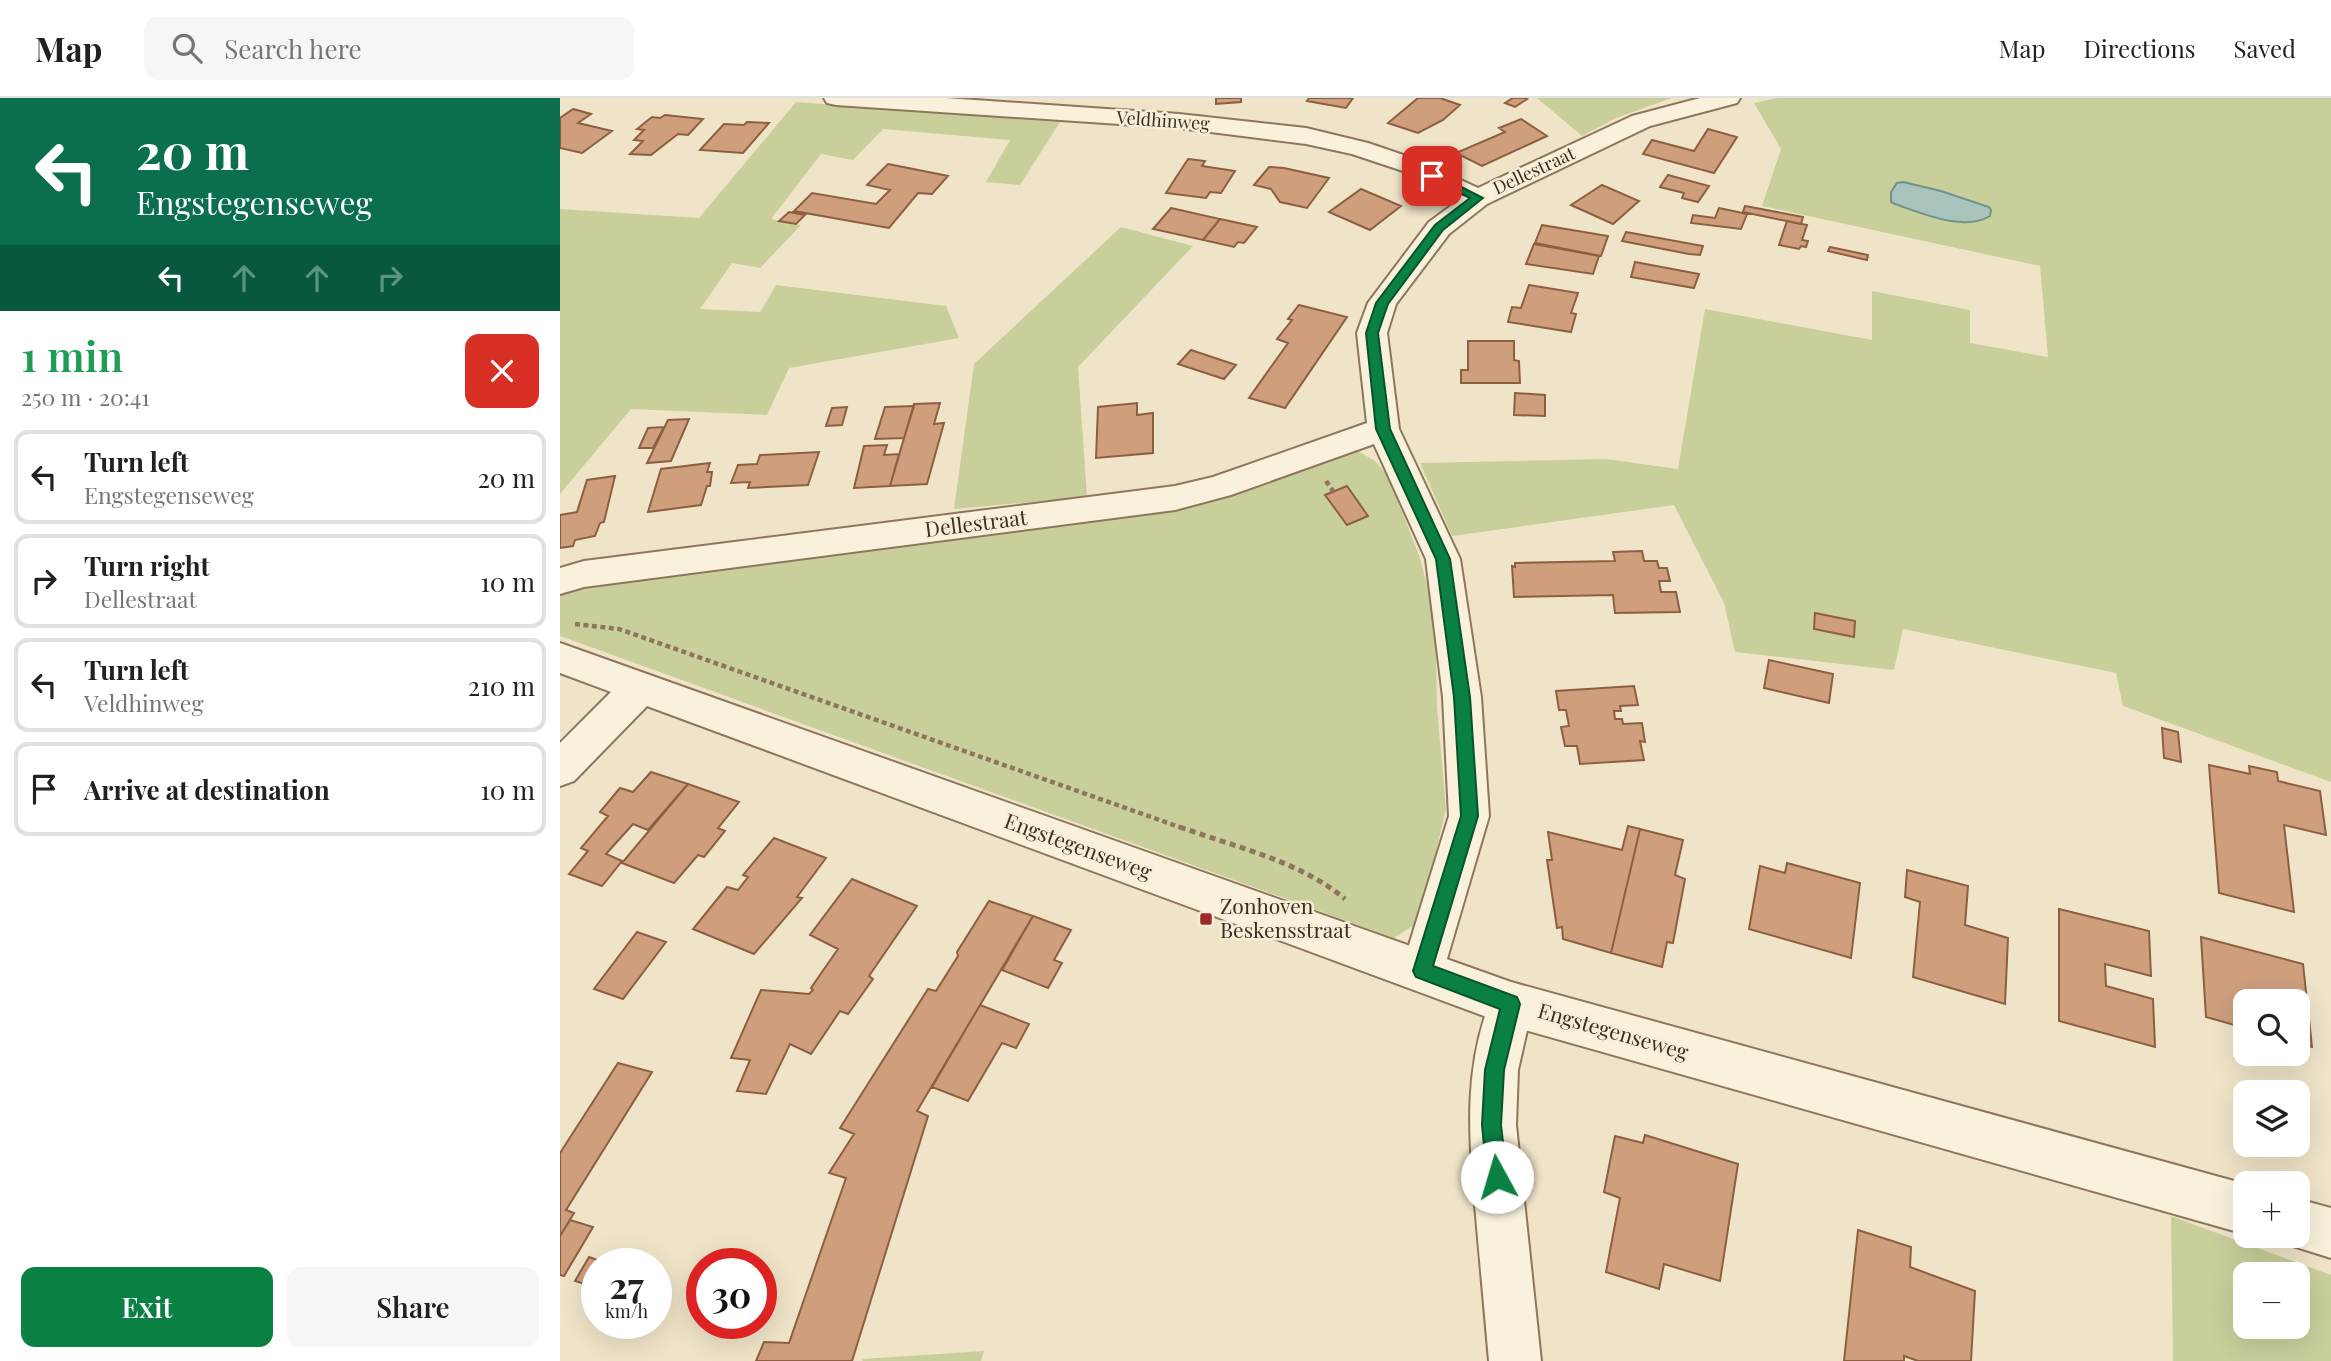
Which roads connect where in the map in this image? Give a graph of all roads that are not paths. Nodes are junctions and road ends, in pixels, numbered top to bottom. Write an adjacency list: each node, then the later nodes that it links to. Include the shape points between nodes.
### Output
1 (836, 98): 3 (street, Veldhinweg, via 1179,121 1306,136 1409,165)
2 (1728, 98): 3 (street, Dellestraat, via 1641,121)
3 (1478, 198): 4 (street, Dellestraat, via 1439,228 1382,303 1372,333)
4 (1383, 429): 5 (street, Dellestraat, via 1175,498 584,574); 9 (street, Dellestraat, via 1443,559 1462,697 1469,816)
5 (560, 581)
6 (562, 641): 7 (street, Engstegenseweg)
7 (640, 688): 8 (street); 9 (street, Engstegenseweg)
8 (560, 769)
9 (1423, 971): 10 (street, Engstegenseweg)
10 (1511, 1004): 11 (street, Engstegenseweg); 14 (street, via 1495,1070 1492,1125)
11 (2233, 1206)
12 (2310, 1227): 13 (street)
13 (2331, 1233)
14 (1515, 1361)

